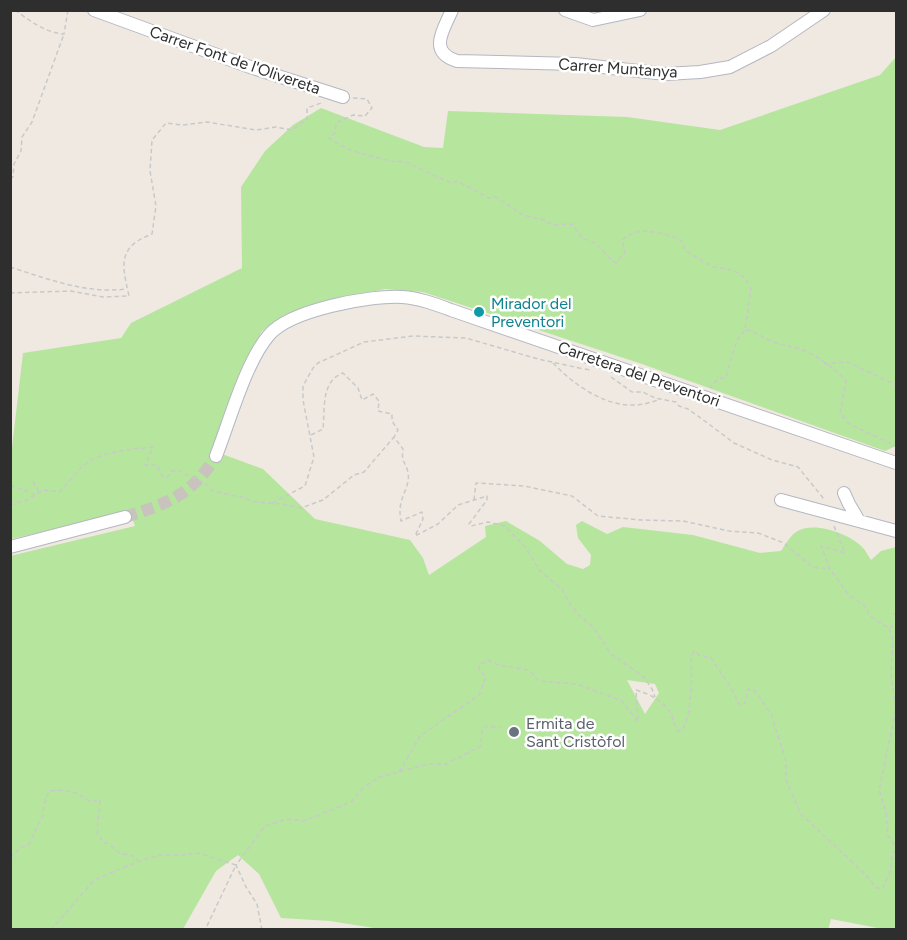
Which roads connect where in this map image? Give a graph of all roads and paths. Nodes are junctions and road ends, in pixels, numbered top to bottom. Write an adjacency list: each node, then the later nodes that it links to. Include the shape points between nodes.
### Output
1 (15, 10): 8 (path, via 42,28)
2 (68, 10): 8 (path)
3 (94, 10): 9 (street, Carrer Font de l'Olivereta)
4 (452, 10): 7 (street, Carrer Muntanya, via 439,46 445,56 457,61 575,64 666,74 730,67 771,46)
5 (565, 10): 6 (street, via 593,20)
6 (640, 10)
7 (824, 10)
8 (64, 34): 10 (path, via 32,122 22,137)
9 (338, 96): 12 (path, via 307,108 307,118 292,130 256,130 207,122 166,123 152,140 150,171 156,206 152,234 138,239 128,250 122,265); 14 (path, via 367,99 372,108 365,116 353,115 336,123 335,133 329,138 355,154 408,162 452,183 466,184 523,215 553,225 572,224 584,239 596,244 616,263 625,252 622,240 629,233 646,231 680,239 686,251 712,267 732,270 745,278 751,289)
10 (10, 179)
11 (10, 267): 12 (path, via 72,286)
12 (127, 289): 13 (path, via 129,296 120,297 71,291)
13 (10, 293)
14 (745, 330): 15 (path, via 810,353); 20 (path, via 737,340 726,377 717,380)
15 (824, 364): 19 (path, via 847,362); 24 (path, via 846,381 840,413 849,424)
16 (585, 369): 17 (path)
17 (591, 370)
18 (605, 375): 21 (path, via 632,392)
19 (897, 384)
20 (706, 396): 25 (street, Carretera del Preventori, via 427,302 404,297 374,299 310,312 273,331 254,359); 26 (street, Carretera del Preventori)
21 (661, 399): 22 (path, via 635,405 614,403 582,387 553,362 466,338 413,336 364,342 318,363 303,386); 36 (path, via 688,409 734,443 798,467)
22 (310, 436): 23 (path, via 323,429 327,385 343,373 358,388 362,400 373,394 379,401 378,411 392,414 398,430); 34 (path, via 314,457 304,486)
23 (394, 437): 32 (path, via 403,449 401,460 408,472 400,499 401,521 422,512 415,536 438,524 458,505); 34 (path, via 364,472 354,475 322,500 302,508)
24 (897, 446)
25 (216, 456)
26 (897, 463)
27 (33, 481): 29 (path)
28 (10, 485): 31 (path)
29 (38, 492): 31 (path); 34 (path, via 59,492 79,470 100,456 153,447 145,465 157,465 162,476 179,470 208,484 212,491)
30 (844, 493): 38 (street)
31 (35, 495): 35 (path)
32 (474, 500): 41 (path, via 476,483 524,486 572,496 598,516 683,521 758,533 784,543 812,567); 44 (path, via 486,496 487,500 471,526 488,522 505,526 526,548 540,571 562,589 611,654 644,677)
33 (781, 500): 36 (street)
34 (272, 503)
35 (10, 505)
36 (831, 513): 38 (street); 41 (path, via 845,554 821,546)
37 (125, 517): 40 (street)
38 (859, 521): 39 (street)
39 (897, 531)
40 (10, 547)
41 (830, 569): 43 (path, via 848,594)
42 (897, 622): 43 (path)
43 (889, 628): 47 (path, via 896,710 879,790 888,836)
44 (655, 697): 46 (path, via 636,690 638,722 622,701 577,684 539,681 528,670 488,660 479,665 486,677 479,695 420,736); 48 (path, via 672,714 678,731 682,730 690,711 691,657 694,651 711,658 740,706 750,688 771,714 786,761 786,780 801,814 876,888 886,884 893,852)
45 (500, 728): 46 (path, via 487,726 482,730 481,746 446,764 428,764)
46 (399, 772): 51 (path, via 380,777 351,802 339,807 304,821 287,819 265,826)
47 (897, 847)
48 (897, 853)
49 (10, 858): 50 (path, via 29,844 44,816 49,791 61,789 90,801 100,800 97,833 104,843)
50 (139, 861): 51 (path, via 198,853); 52 (path, via 94,880)
51 (237, 865): 53 (path); 54 (path, via 257,904)
52 (51, 930)
53 (205, 930)
54 (262, 930)

